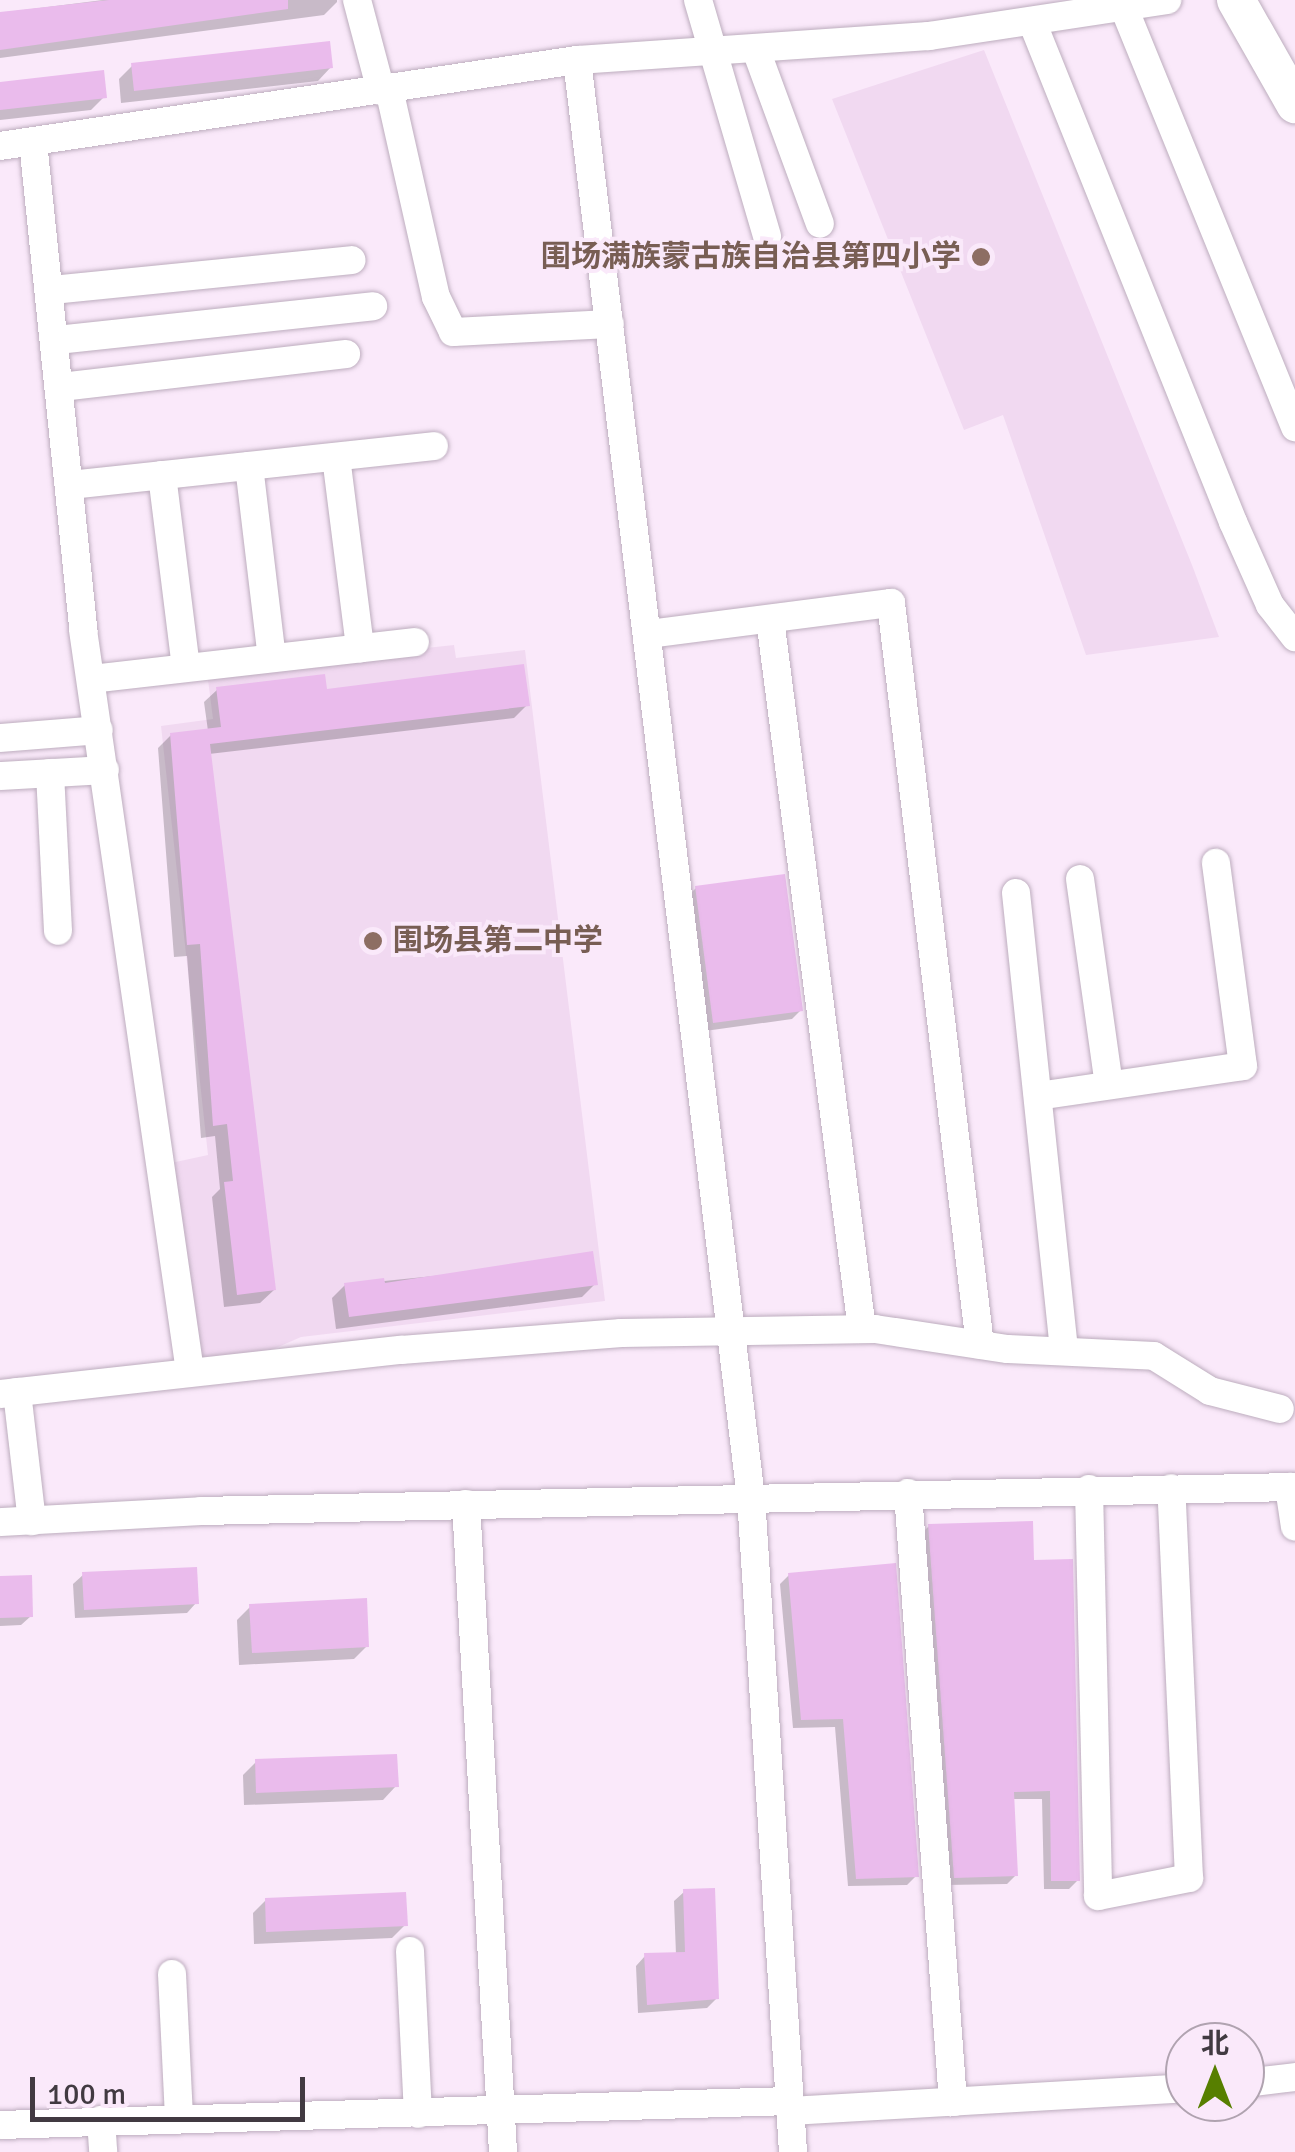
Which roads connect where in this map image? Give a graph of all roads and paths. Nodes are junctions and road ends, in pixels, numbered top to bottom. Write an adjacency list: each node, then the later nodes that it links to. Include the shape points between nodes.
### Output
1 (357, 0): 10 (street)
2 (698, 0): 7 (street)
3 (1167, 0): 5 (street)
4 (1236, 0): 11 (highway)
5 (1124, 8): 6 (street); 23 (street)
6 (1033, 24): 8 (street); 30 (street, via 1234,522)
7 (710, 49): 8 (street); 9 (street); 15 (street)
8 (756, 50): 14 (street)
9 (577, 60): 10 (street); 19 (street)
10 (385, 90): 12 (street); 19 (street, via 436,297 452,332)
11 (1295, 104)
12 (33, 142): 13 (street); 17 (street)
13 (0, 146)
14 (820, 224)
15 (767, 236)
16 (351, 260): 17 (street)
17 (52, 290): 20 (street)
18 (372, 306): 20 (street)
19 (610, 324): 31 (street)
20 (57, 340): 22 (street)
21 (346, 354): 22 (street)
22 (61, 387): 28 (street)
23 (1295, 428)
24 (434, 446): 25 (street)
25 (336, 456): 26 (street); 33 (street)
26 (248, 466): 27 (street); 34 (street)
27 (162, 475): 28 (street); 35 (street)
28 (70, 485): 36 (street)
29 (770, 619): 31 (street); 48 (street); 50 (street, via 891,604)
30 (1289, 620)
31 (648, 634): 49 (street)
32 (415, 642): 33 (street)
33 (360, 648): 34 (street)
34 (272, 658): 35 (street)
35 (186, 668): 36 (street)
36 (91, 679): 37 (street)
37 (99, 730): 38 (street); 39 (street)
38 (0, 738)
39 (105, 770): 40 (street); 52 (street)
40 (50, 773): 41 (street); 45 (street)
41 (0, 776)
42 (1216, 863): 46 (street, via 1242,1066)
43 (1080, 879): 46 (street)
44 (1016, 892): 47 (street)
45 (58, 931)
46 (1109, 1086): 47 (street)
47 (1038, 1096): 51 (street)
48 (862, 1329): 49 (street); 50 (street)
49 (732, 1333): 52 (street, via 584,1336); 59 (street)
50 (980, 1345): 51 (street)
51 (1064, 1350): 54 (street, via 1154,1356 1210,1391)
52 (190, 1372): 53 (street)
53 (8, 1393): 61 (street)
54 (1280, 1409)
55 (1292, 1487): 56 (street); 63 (street)
56 (1171, 1488): 57 (street); 57 (street, via 1189,1878 1098,1896)
57 (1089, 1489): 58 (street)
58 (908, 1493): 59 (street); 69 (street)
59 (751, 1497): 60 (street); 70 (street)
60 (466, 1504): 61 (street); 71 (street)
61 (32, 1520): 62 (street)
62 (0, 1522)
63 (1295, 1527)
64 (410, 1951): 72 (street)
65 (172, 1974): 73 (street)
66 (1295, 2077): 67 (street)
67 (1265, 2081)
68 (1165, 2089): 69 (street)
69 (953, 2102): 70 (street)
70 (790, 2106): 71 (street); 78 (street)
71 (502, 2112): 72 (street); 77 (street)
72 (418, 2114): 73 (street)
73 (179, 2119): 74 (street)
74 (102, 2120): 75 (street); 76 (street)
75 (0, 2125)
76 (103, 2152)
77 (503, 2152)
78 (793, 2152)

